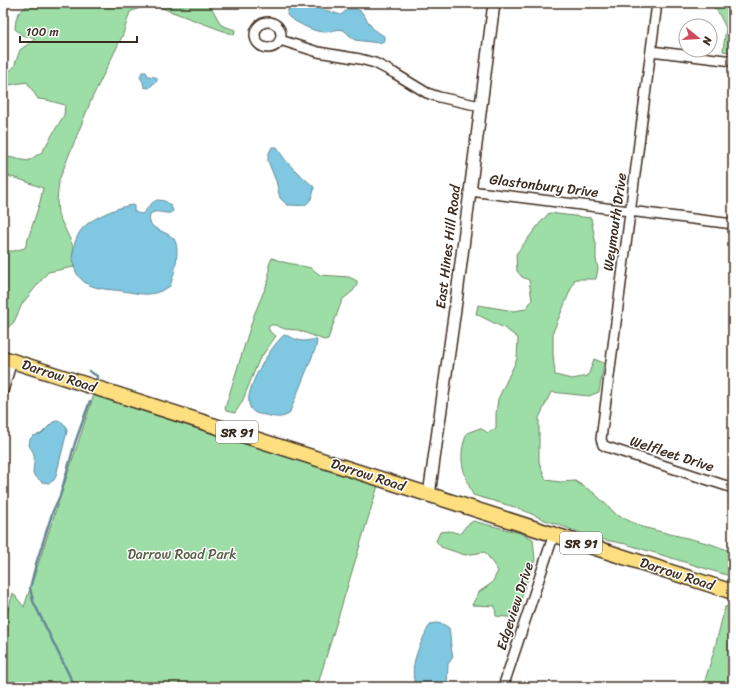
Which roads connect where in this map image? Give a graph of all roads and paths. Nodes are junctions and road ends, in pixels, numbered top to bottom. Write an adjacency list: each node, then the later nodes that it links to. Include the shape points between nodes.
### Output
1 (494, 3): 6 (street, East Hines Hill Road)
2 (657, 3): 4 (street, Weymouth Drive)
3 (280, 40): 6 (street, via 318,52 374,63 427,93)
4 (651, 51): 5 (street); 8 (street, Weymouth Drive)
5 (733, 61)
6 (480, 106): 7 (street, East Hines Hill Road)
7 (470, 191): 8 (street, Glastonbury Drive); 14 (street, East Hines Hill Road)
8 (631, 210): 9 (street, Glastonbury Drive); 12 (street, Weymouth Drive, via 601,439)
9 (733, 224)
10 (8, 359): 11 (street); 14 (main road, Darrow Road / SR 91)
11 (3, 391)
12 (603, 445): 13 (street, Welfleet Drive)
13 (733, 488)
14 (429, 495): 15 (main road, Darrow Road / SR 91)
15 (554, 534): 16 (main road, Darrow Road / SR 91); 17 (street, Edgeview Drive)
16 (733, 592)
17 (503, 687)

